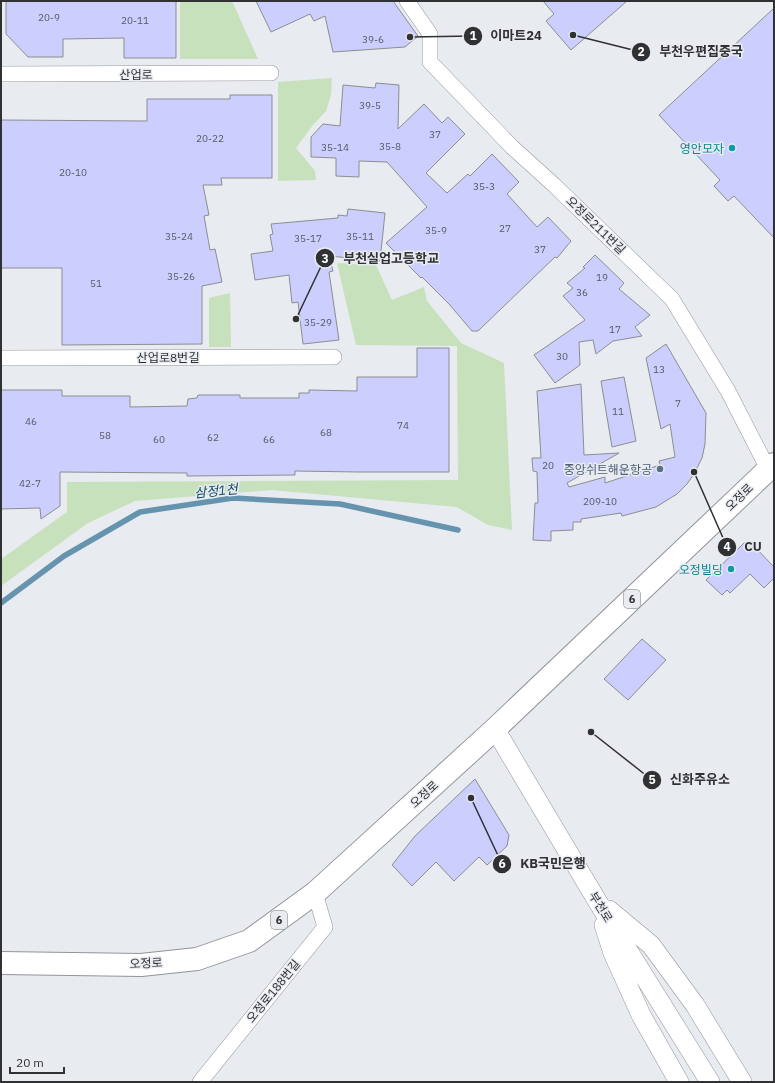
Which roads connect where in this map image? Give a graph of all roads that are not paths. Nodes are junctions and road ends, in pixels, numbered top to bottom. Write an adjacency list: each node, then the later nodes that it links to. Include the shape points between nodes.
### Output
1 (407, 1): 6 (street, 오정로211번길, via 430,34 430,62 512,147 672,299)
2 (271, 73): 3 (street, 산업로)
3 (1, 74)
4 (334, 357): 5 (street, 산업로8번길)
5 (1, 358)
6 (771, 466): 7 (main road, 오정로 / 6)
7 (495, 729): 8 (main road, 오정로 / 6); 9 (street, 부천로)
8 (316, 893): 10 (main road, 오정로 / 6, via 249,941 197,959 141,965); 11 (street, 오정로188번길, via 325,927)
9 (596, 899): 12 (street, via 613,953 641,1015); 13 (street, 부천로); 14 (street, via 651,944 695,1005)
10 (1, 963)
11 (200, 1082)
12 (679, 1082)
13 (710, 1082)
14 (742, 1082)

